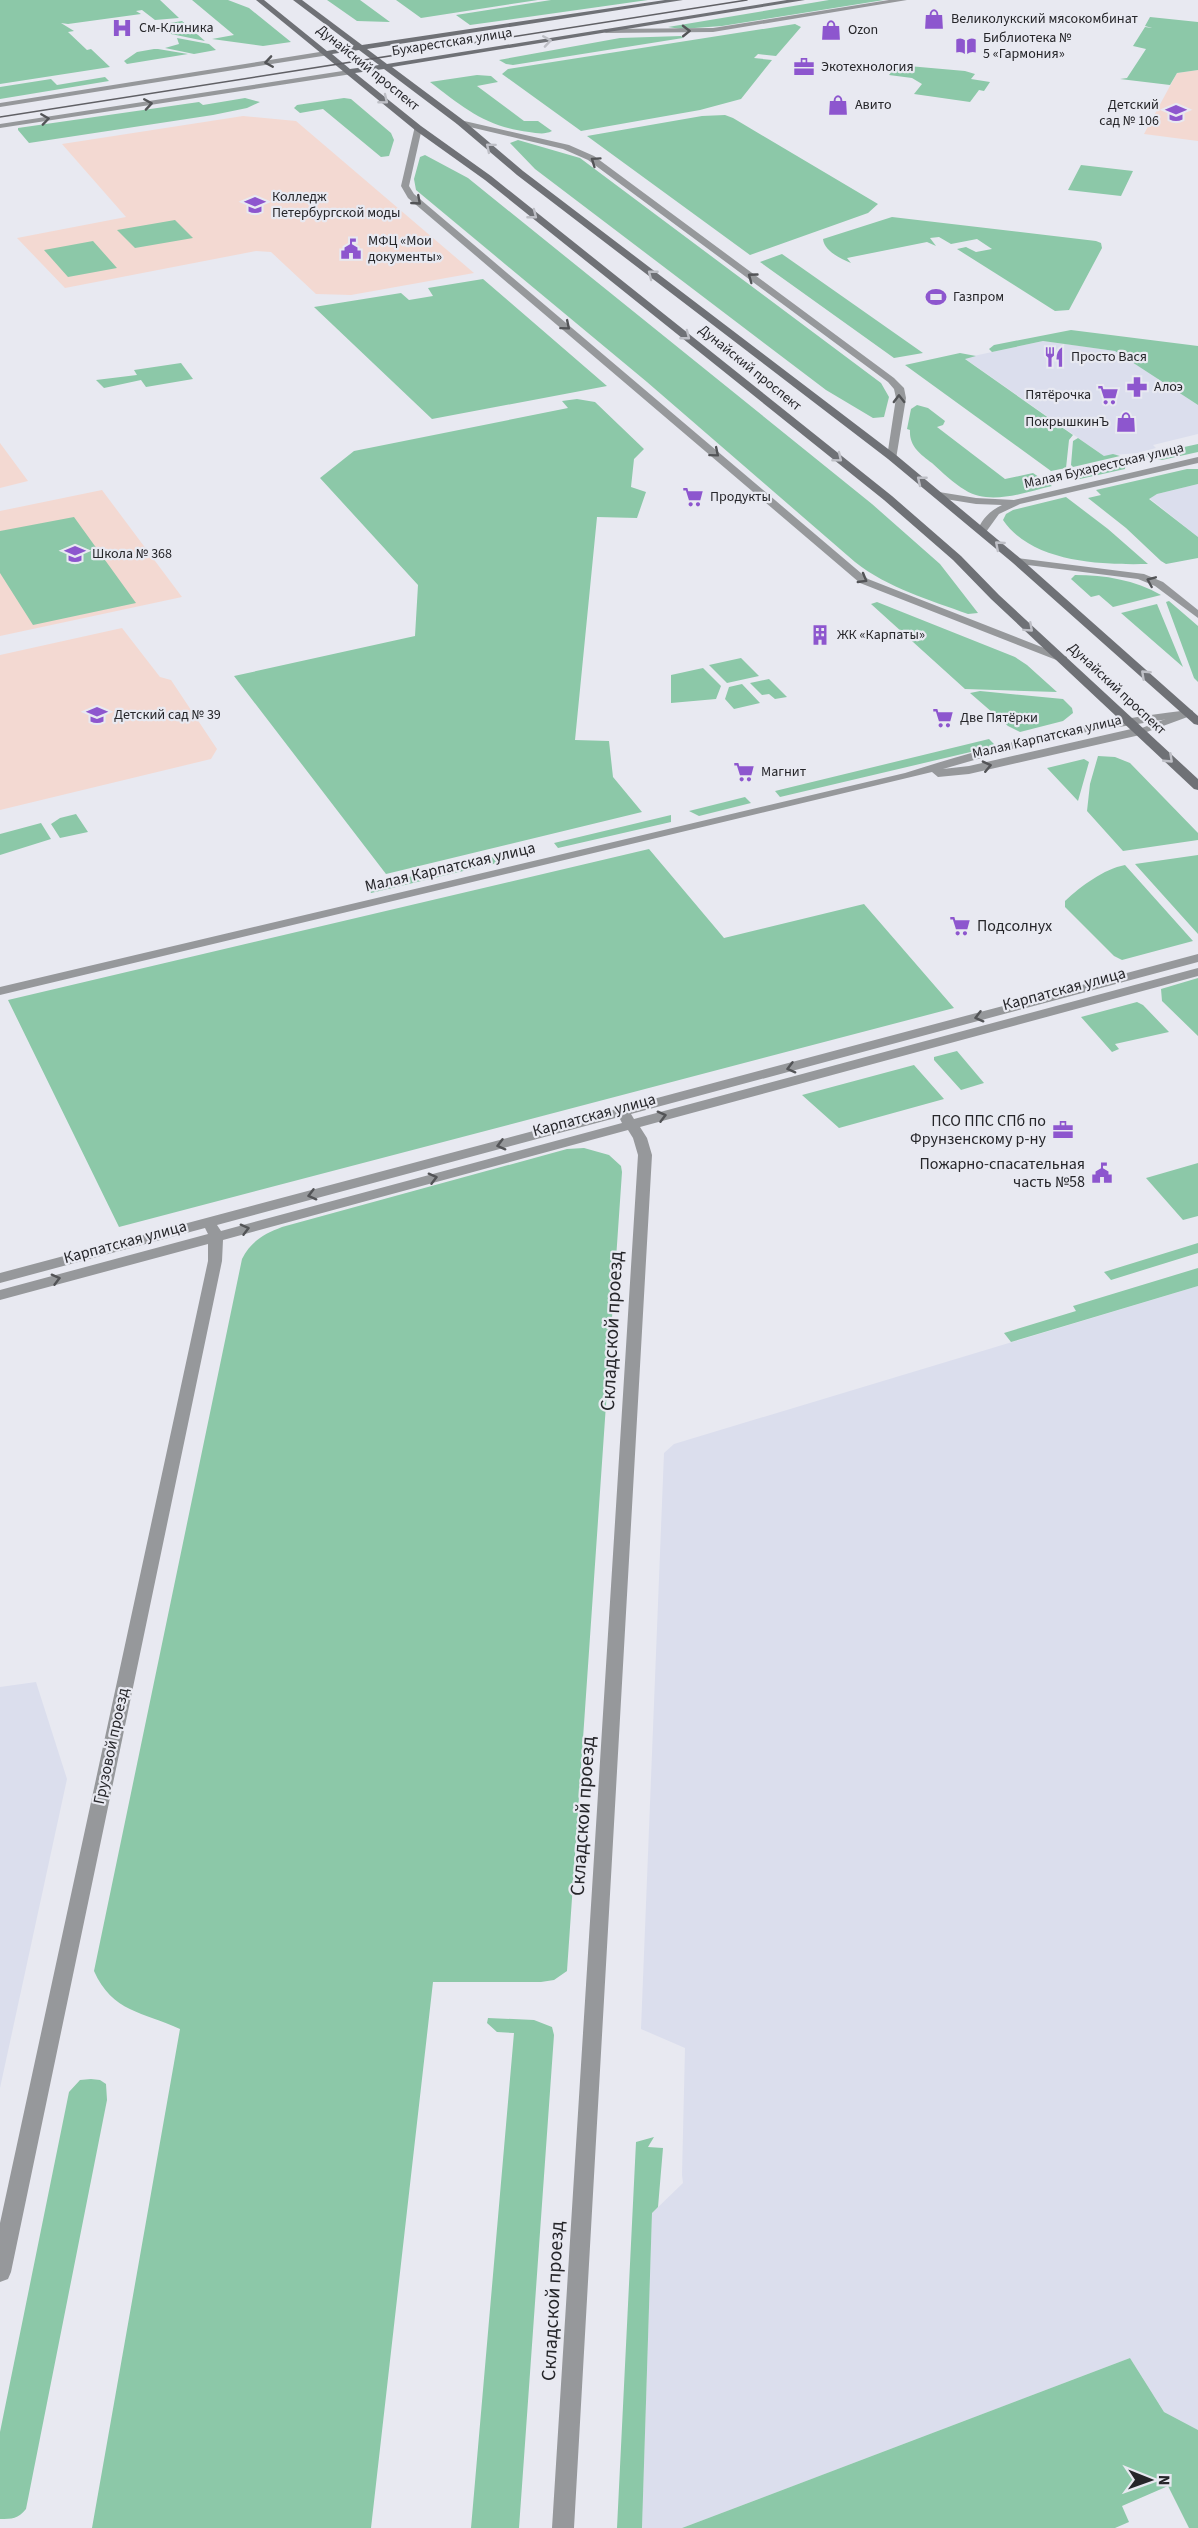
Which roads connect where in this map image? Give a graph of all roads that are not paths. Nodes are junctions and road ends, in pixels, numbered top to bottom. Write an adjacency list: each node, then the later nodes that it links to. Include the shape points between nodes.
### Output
1 (260, 0): 8 (main road, Дунайский проспект)
2 (298, 0): 7 (main road, Дунайский проспект)
3 (679, 0): 7 (main road, Бухарестская улица)
4 (801, 0): 6 (main road, Бухарестская улица)
5 (903, 0): 6 (street, one-way to 5, via 712,30)
6 (606, 31): 9 (main road, Бухарестская улица, one-way to 6)
7 (361, 48): 8 (main road, Бухарестская улица); 9 (main road, Дунайский проспект)
8 (326, 53): 10 (main road, Дунайский проспект); 11 (street, Бухарестская улица, one-way to 11)
9 (386, 66): 10 (main road, Бухарестская улица); 12 (main road, Дунайский проспект)
10 (350, 72): 13 (street, Бухарестская улица, one-way to 10); 14 (main road, Дунайский проспект, one-way to 14)
11 (0, 105)
12 (460, 122): 15 (main road, Дунайский проспект, one-way to 12); 15 (street, one-way to 12, via 901,398 899,388 891,380 591,158 558,145)
13 (0, 126)
14 (418, 128): 22 (main road, Дунайский проспект, one-way to 22, via 506,193 888,498); 22 (street, one-way to 22, via 405,186 411,196 844,566 864,581)
15 (892, 457): 17 (main road, Дунайский проспект, one-way to 15)
16 (1198, 460): 18 (street, Малая Бухарестская улица)
17 (939, 495): 18 (street, Малая Бухарестская улица); 19 (main road, Дунайский проспект)
18 (1017, 502): 19 (street, Малая Бухарестская улица, via 995,512)
19 (982, 530): 20 (main road, Дунайский проспект, one-way to 19)
20 (1017, 561): 21 (street, one-way to 20, via 1159,584 1140,576); 23 (main road, Дунайский проспект, one-way to 20)
21 (1198, 615)
22 (1063, 659): 24 (main road, Дунайский проспект)
23 (1193, 717): 24 (street, Малая Карпатская улица); 25 (street, Малая Карпатская улица)
24 (1128, 720): 25 (main road, Дунайский проспект); 26 (street, Малая Карпатская улица, via 959,759)
25 (1140, 731): 26 (street, Малая Карпатская улица, one-way to 25, via 969,770); 27 (main road, Дунайский проспект, one-way to 27)
26 (909, 776): 30 (street, Малая Карпатская улица)
27 (1198, 786)
28 (1198, 958): 31 (street, Карпатская улица, one-way to 31)
29 (1198, 972): 31 (street, Карпатская улица, one-way to 29)
30 (0, 991)
31 (627, 1118): 32 (street, Карпатская улица); 36 (street, Складской проезд, via 644,1146 644,1178)
32 (213, 1229): 33 (street, Карпатская улица); 34 (street, Карпатская улица, one-way to 32); 35 (street, Грузовой проезд, via 216,1261)
33 (0, 1278)
34 (0, 1295)
35 (0, 2272)
36 (563, 2528)

